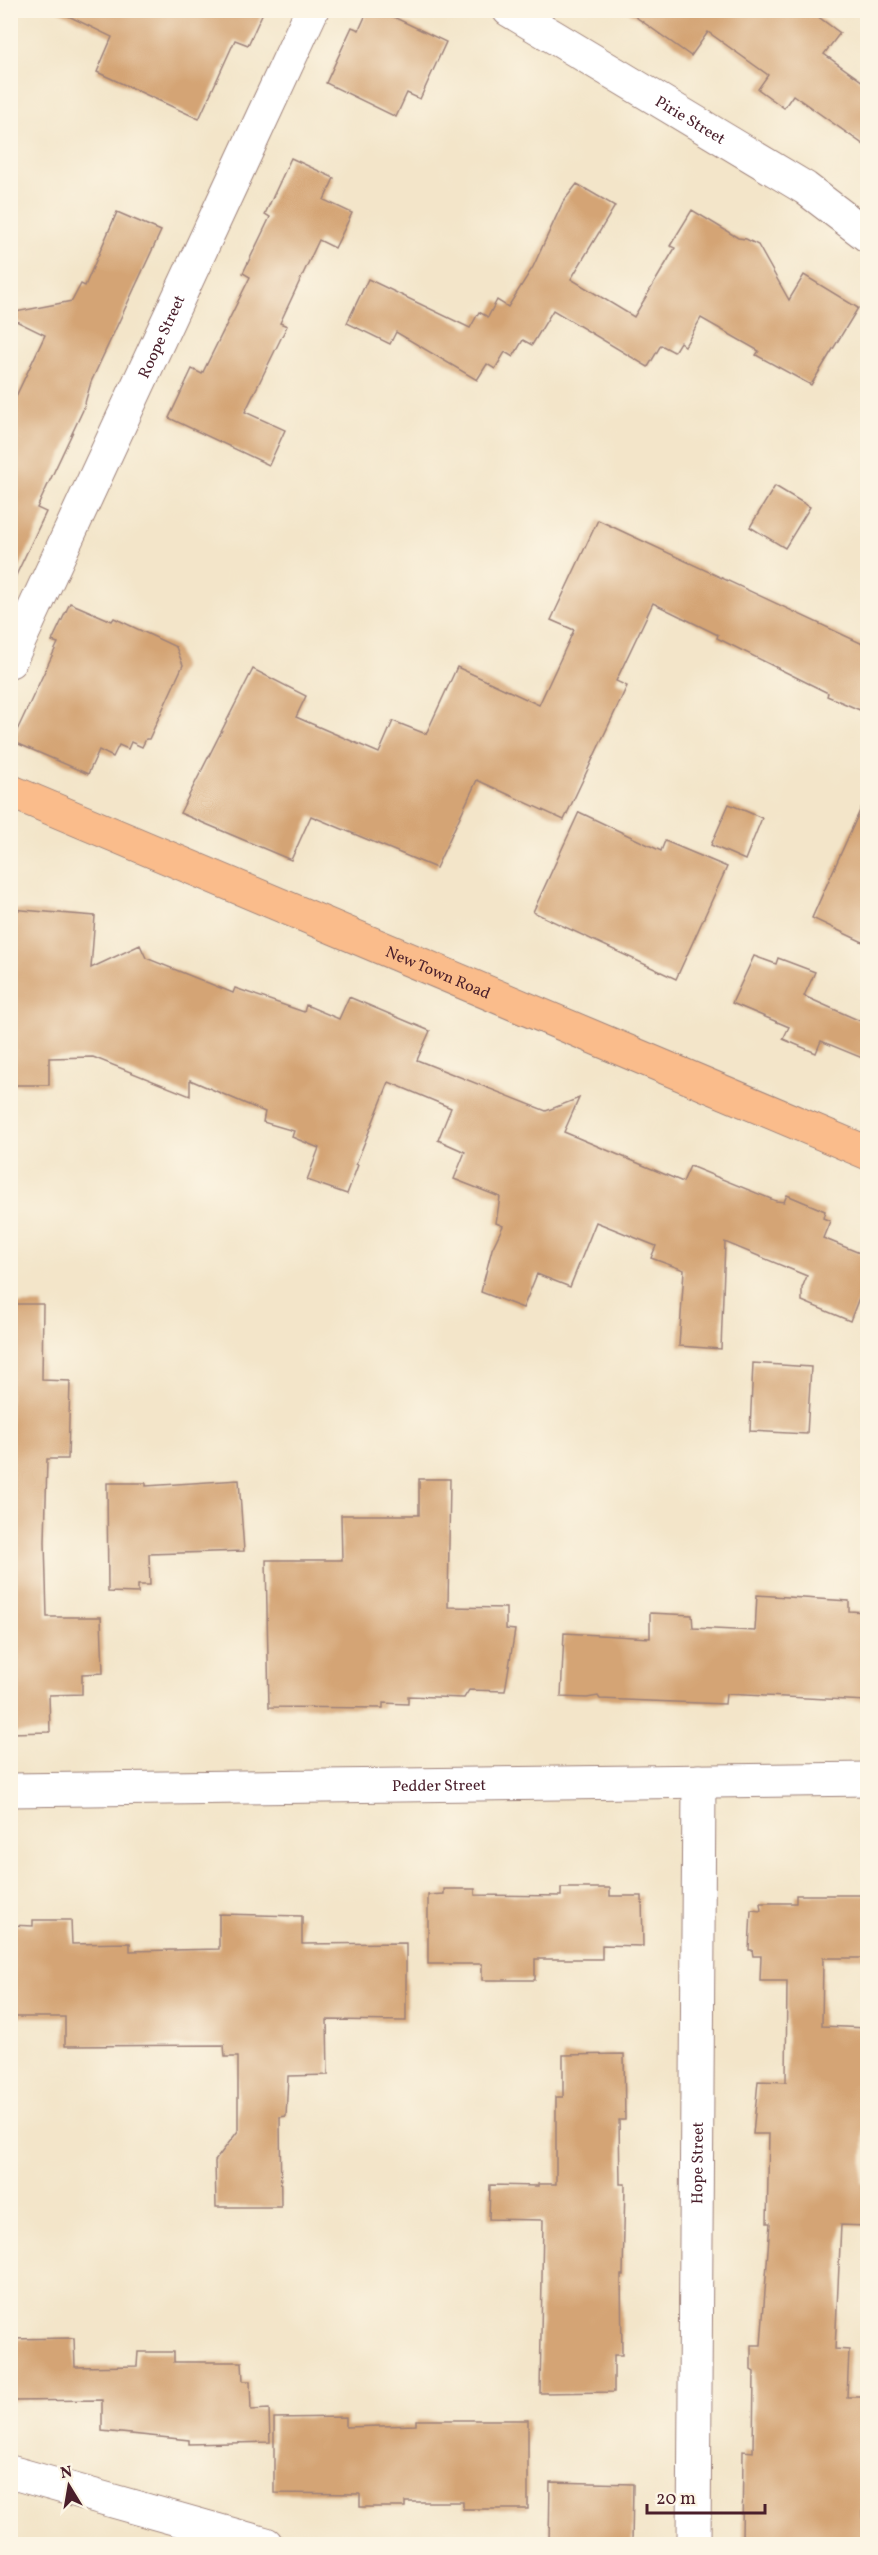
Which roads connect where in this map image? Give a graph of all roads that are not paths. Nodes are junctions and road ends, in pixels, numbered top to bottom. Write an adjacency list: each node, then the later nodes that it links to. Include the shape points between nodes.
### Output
1 (312, 10): 4 (street, Roope Street)
2 (509, 10): 3 (street, Pirie Street, via 805,188)
3 (867, 236)
4 (10, 662)
5 (10, 791): 6 (main road, New Town Road)
6 (867, 1153)
7 (867, 1779): 8 (street, Pedder Street)
8 (699, 1781): 9 (street, Pedder Street); 12 (street, Hope Street)
9 (10, 1790)
10 (10, 2472): 11 (street)
11 (266, 2544)
12 (694, 2544)

